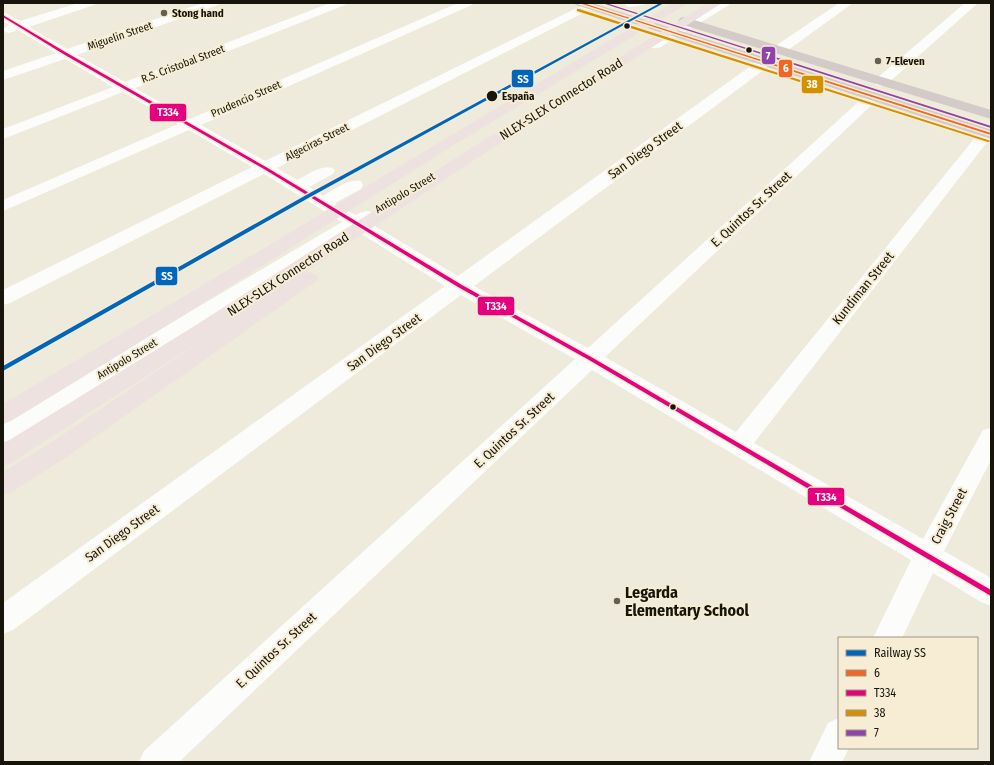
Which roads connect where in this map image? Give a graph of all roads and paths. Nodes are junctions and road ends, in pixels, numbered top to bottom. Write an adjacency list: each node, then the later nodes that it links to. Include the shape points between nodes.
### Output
1 (90, 3): 13 (street)
2 (214, 3): 15 (street, Miguelin Street)
3 (341, 3): 18 (street, R.S. Cristobal Street)
4 (468, 3): 21 (street, Prudencio Street)
5 (632, 3): 12 (main road)
6 (681, 3): 34 (highway, NLEX-SLEX Connector Road, via 445,144)
7 (716, 3): 38 (highway, NLEX-SLEX Connector Road, via 473,154 197,334)
8 (725, 3): 12 (street, Antipolo Street)
9 (847, 3): 16 (street, San Diego Street)
10 (972, 3): 19 (street, E. Quintos Sr. Street)
11 (584, 4): 14 (main road); 24 (street, Algeciras Street)
12 (692, 23): 14 (street, Antipolo Street); 16 (main road)
13 (8, 24): 15 (street)
14 (673, 33): 16 (main road); 30 (street, Antipolo Street)
15 (66, 54): 17 (street, Miguelin Street); 18 (street)
16 (772, 57): 19 (main road); 19 (main road); 31 (street, San Diego Street)
17 (3, 76)
18 (124, 87): 21 (street); 23 (street, R.S. Cristobal Street)
19 (877, 89): 20 (main road); 22 (main road); 33 (street, E. Quintos Sr. Street)
20 (991, 115)
21 (188, 124): 24 (street); 29 (street, Prudencio Street)
22 (989, 133): 37 (street, Kundiman Street)
23 (3, 134)
24 (265, 168): 27 (street); 32 (street, Algeciras Street)
25 (327, 171): 27 (street)
26 (354, 185): 28 (street)
27 (297, 187): 28 (street)
28 (323, 203): 30 (street)
29 (3, 206)
30 (356, 223): 31 (street); 35 (street, Antipolo Street); 39 (highway, via 345,245 328,264 79,436)
31 (460, 286): 33 (street); 42 (street, San Diego Street)
32 (3, 298)
33 (591, 359): 37 (street); 45 (street, E. Quintos Sr. Street)
34 (3, 415)
35 (3, 433)
36 (991, 437): 40 (street, Craig Street)
37 (739, 445): 40 (street)
38 (3, 456)
39 (3, 485)
40 (928, 555): 41 (street); 43 (street, Craig Street)
41 (991, 593)
42 (3, 620)
43 (887, 637)
44 (838, 736): 46 (street)
45 (155, 762)
46 (825, 762)

